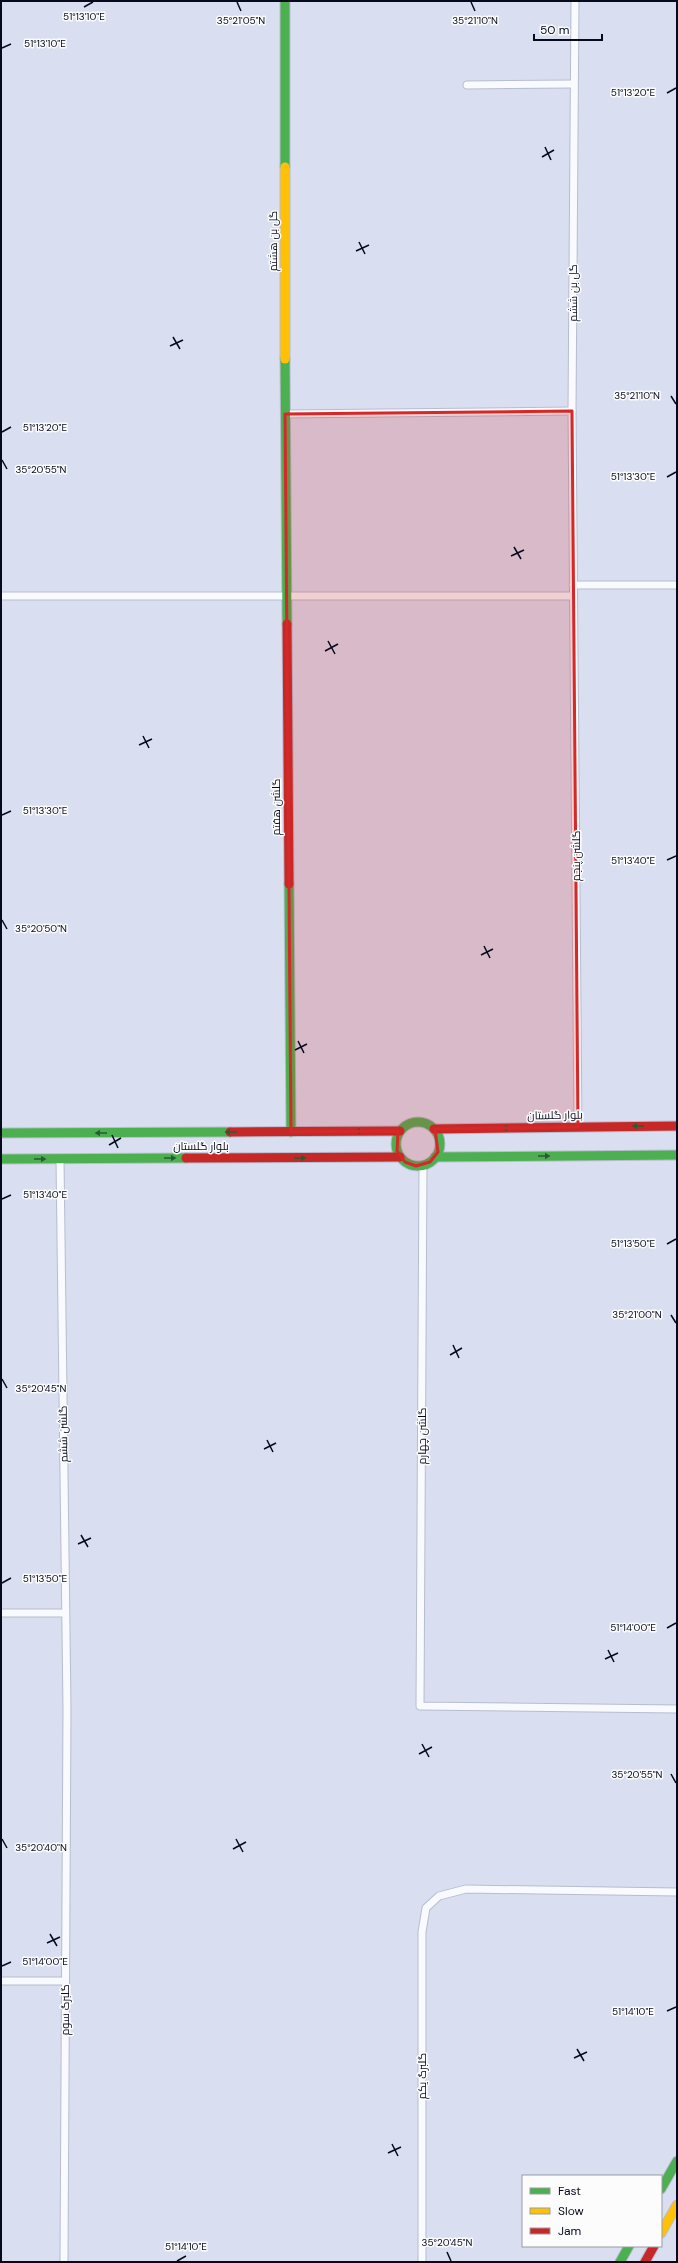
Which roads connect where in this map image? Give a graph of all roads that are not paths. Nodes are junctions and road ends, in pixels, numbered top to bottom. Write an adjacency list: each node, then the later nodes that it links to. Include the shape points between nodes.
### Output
1 (285, 1): 6 (street, گل بن هشتم)
2 (575, 1): 4 (street, گل بن ششم)
3 (467, 84): 4 (street)
4 (574, 84): 5 (street, گل بن ششم)
5 (572, 411): 6 (street); 9 (street, گل بن ششم)
6 (285, 414): 7 (street, گل بن هشتم)
7 (286, 482): 12 (street, گلشن هفتم)
8 (677, 584): 9 (street)
9 (573, 585): 11 (street, گلشن پنجم)
10 (1, 596): 12 (street)
11 (573, 596): 12 (street); 14 (street, گلشن پنجم)
12 (287, 597): 17 (street, گلشن هفتم)
13 (677, 1126): 14 (street, بلوار گلستان, one-way to 14)
14 (578, 1127): 15 (street, بلوار گلستان, one-way to 15)
15 (434, 1129): 16 (street, via 420,1122); 21 (street, via 440,1146)
16 (400, 1131): 17 (street, بلوار گلستان, one-way to 17); 20 (street, via 396,1144)
17 (291, 1132): 18 (street, بلوار گلستان, one-way to 18)
18 (1, 1133)
19 (677, 1156): 21 (street, one-way to 19)
20 (400, 1157): 23 (street, بلوار گلستان, one-way to 20); 24 (street, via 410,1165)
21 (435, 1157): 24 (street)
22 (1, 1159): 23 (street, بلوار گلستان, one-way to 23)
23 (60, 1159): 26 (street, گلشن ششم)
24 (423, 1165): 28 (street, گلشن چهارم, via 420,1706)
25 (1, 1613): 26 (street)
26 (65, 1613): 27 (street, گلشن ششم)
27 (67, 1709): 31 (street, گلبرگ سوم)
28 (677, 1709)
29 (677, 1892): 39 (street, گلبرگ یکم, via 466,1888 439,1896 426,1908 422,1932)
30 (1, 1981): 31 (street)
31 (65, 1981): 38 (street, گلبرگ سوم)
32 (677, 2161): 33 (street)
33 (662, 2187)
34 (677, 2205): 35 (street)
35 (662, 2231)
36 (628, 2247): 40 (street)
37 (653, 2247): 41 (street)
38 (64, 2262)
39 (422, 2262)
40 (620, 2262)
41 (645, 2262)

